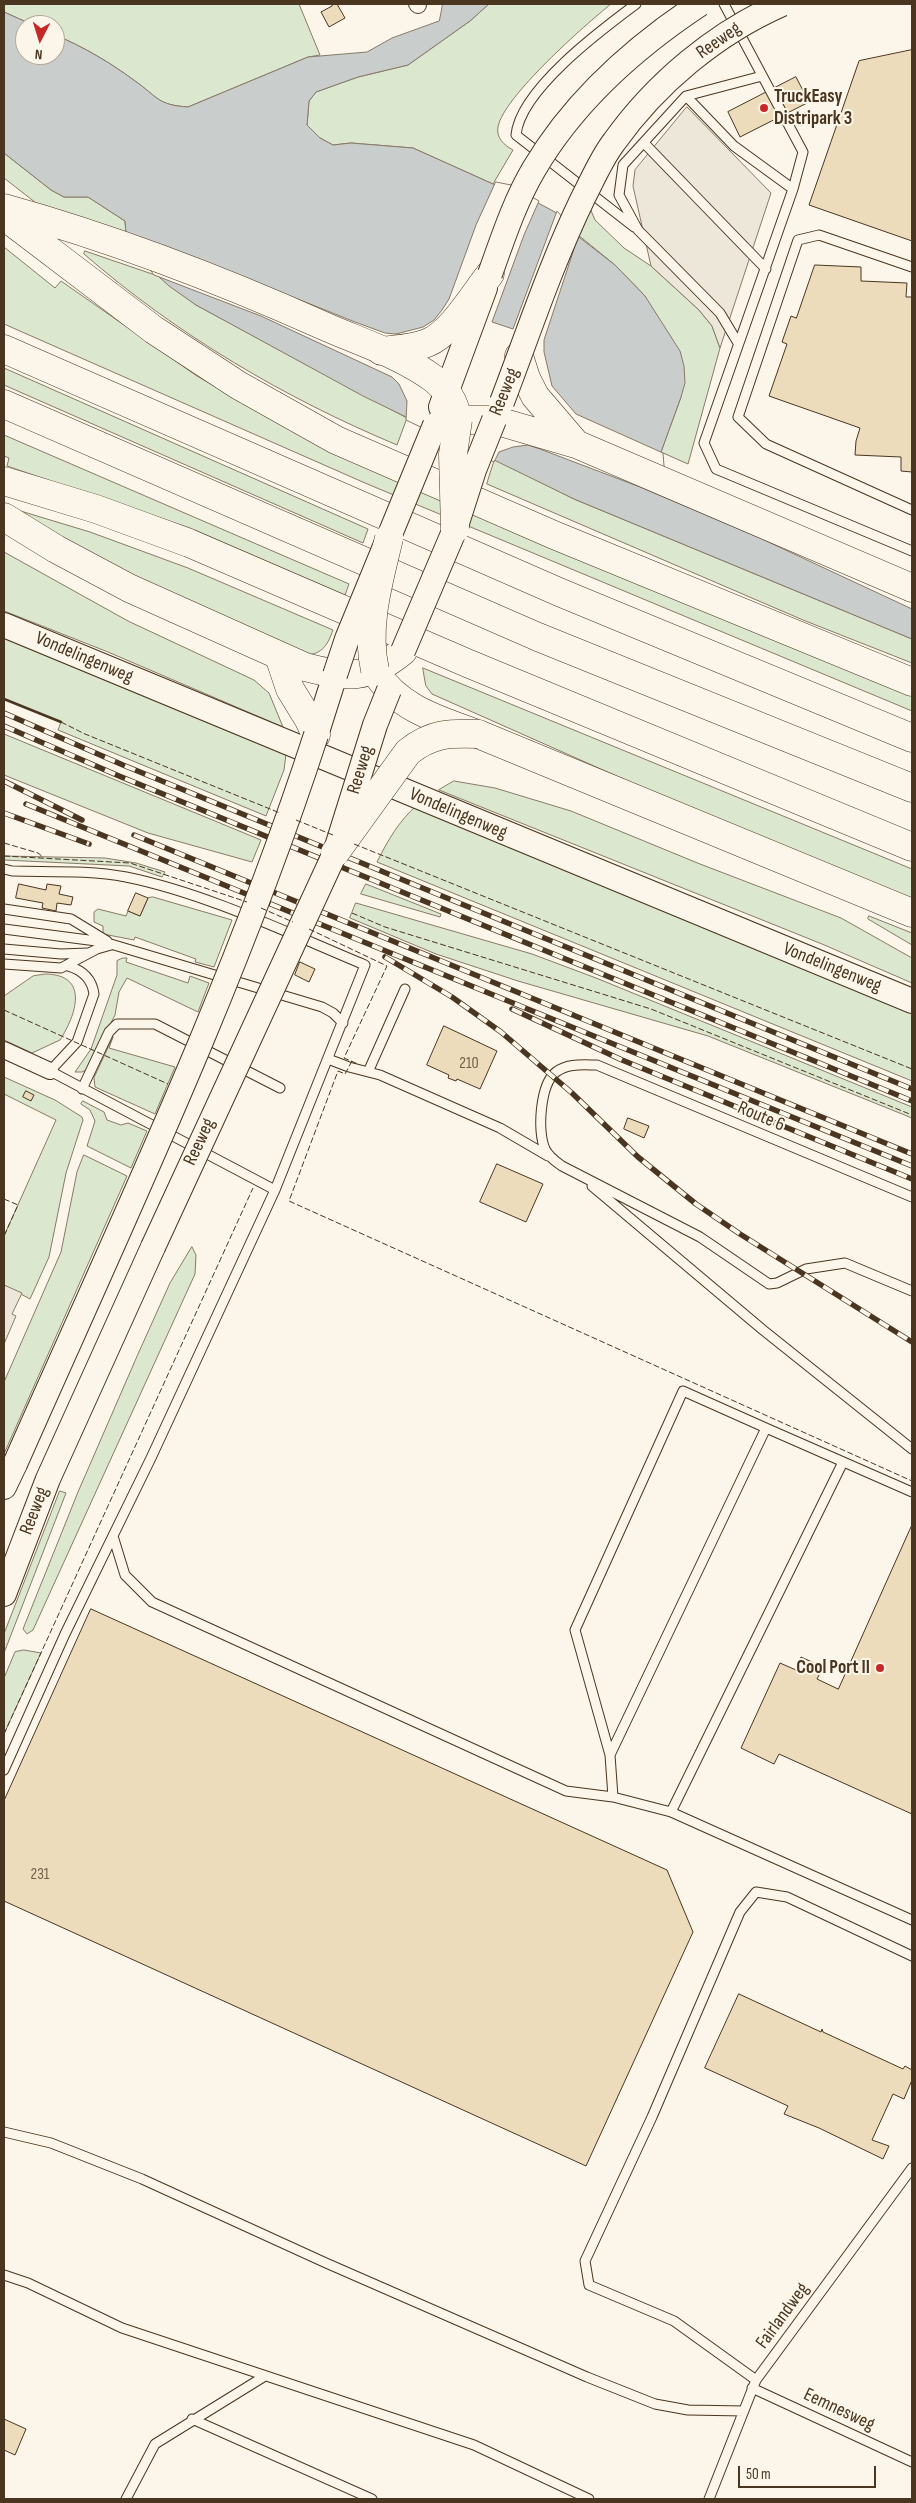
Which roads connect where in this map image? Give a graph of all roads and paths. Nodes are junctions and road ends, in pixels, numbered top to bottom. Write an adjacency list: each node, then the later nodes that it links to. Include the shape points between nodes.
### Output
1 (636, 4): 11 (lane, via 589,39 544,83 517,121 516,135)
2 (700, 4): 14 (main road, bridge, via 623,62 551,143 520,196)
3 (724, 4): 5 (lane)
4 (782, 4): 18 (main road, Reeweg, bridge, via 743,23 698,55 646,103 613,143 560,250)
5 (762, 76): 6 (lane); 8 (lane, via 803,152)
6 (686, 96): 7 (lane); 8 (lane, via 734,146)
7 (644, 143): 11 (lane, via 623,165 619,195); 13 (lane)
8 (793, 189): 13 (lane)
9 (4, 208): 17 (highway, via 161,257)
10 (4, 216): 36 (highway, via 196,359 336,440 554,535)
11 (638, 230): 15 (lane, via 720,313)
12 (912, 267): 25 (lane, via 819,235 798,240 738,417 766,444)
13 (766, 269): 15 (lane)
14 (490, 274): 17 (highway, via 438,337 410,348); 19 (main road)
15 (738, 343): 29 (lane, via 704,443 716,469)
16 (4, 350): 39 (highway, via 559,592)
17 (380, 351): 19 (highway, via 422,371)
18 (520, 356): 21 (main road, Reeweg, bridge); 23 (highway, via 535,396)
19 (446, 391): 22 (highway, via 452,400)
20 (4, 404): 40 (highway, via 538,637)
21 (494, 420): 22 (highway); 23 (highway); 27 (main road, Reeweg, bridge)
22 (446, 423): 27 (highway, bridge, via 453,454); 28 (main road, Reeweg, bridge)
23 (576, 444): 30 (highway)
24 (4, 481): 41 (highway, via 96,509 189,543)
25 (912, 510)
26 (4, 517): 33 (highway, via 87,567)
27 (455, 529): 32 (main road, Reeweg, bridge)
28 (389, 538): 34 (main road, Reeweg, bridge); 35 (highway, bridge, via 371,644)
29 (912, 550)
30 (912, 588)
31 (4, 625): 53 (main road, Vondelingenweg)
32 (404, 651): 35 (highway)
33 (278, 656): 34 (highway); 38 (highway, via 290,688)
34 (335, 675): 35 (highway); 38 (main road, Reeweg)
35 (382, 680): 37 (highway, bridge, via 399,698 426,715); 42 (main road, Reeweg, bridge, via 375,725)
36 (912, 682)
37 (478, 734): 42 (highway, bridge, via 446,733 424,741 408,752); 45 (highway)
38 (316, 735): 69 (main road, Reeweg, bridge, via 296,795 150,1161)
39 (912, 738)
40 (912, 788)
41 (912, 847)
42 (335, 853): 72 (main road, Reeweg, bridge, via 48,1479)
43 (6, 871): 54 (lane, via 102,874 146,882 222,906 366,965)
44 (4, 909): 47 (lane, via 71,919)
45 (912, 912)
46 (4, 929): 47 (lane)
47 (113, 944): 49 (lane); 54 (lane, via 322,1007)
48 (4, 949): 49 (lane)
49 (91, 953): 51 (lane)
50 (4, 964): 51 (lane)
51 (68, 966): 57 (lane, via 84,973 94,994 77,1042)
52 (405, 989): 58 (lane)
53 (912, 1001)
54 (343, 1023): 56 (lane)
55 (4, 1050): 57 (street)
56 (328, 1059): 58 (lane); 63 (lane)
57 (50, 1071): 60 (lane)
58 (368, 1072): 61 (lane, via 500,1128)
59 (280, 1088): 60 (lane, via 155,1024 117,1024 109,1032)
60 (82, 1089): 63 (lane)
61 (550, 1157): 62 (lane); 64 (lane, Route 6, via 541,1132 546,1082 566,1067 597,1066)
62 (580, 1176): 65 (lane, via 700,1236 769,1284 806,1269 845,1263); 67 (lane, via 763,1330)
63 (275, 1190): 71 (lane)
64 (912, 1197)
65 (912, 1292)
66 (766, 1428): 68 (lane); 73 (lane); 73 (lane, via 683,1391 574,1630)
67 (912, 1449)
68 (842, 1462): 70 (lane); 76 (lane)
69 (4, 1487)
70 (912, 1492)
71 (113, 1536): 74 (lane); 75 (lane, via 125,1575 152,1602 566,1792)
72 (4, 1594)
73 (610, 1755): 75 (lane)
74 (4, 1770)
75 (613, 1797): 76 (lane)
76 (671, 1812): 77 (lane)
77 (912, 1920)
78 (912, 1956): 83 (lane, Eemnesweg, via 787,1897 756,1892 740,1912 652,2117 585,2261 589,2284 674,2321)
79 (4, 2132): 84 (lane, via 51,2143 142,2179 326,2263 655,2404 688,2410)
80 (912, 2168): 83 (lane, Fairlandweg)
81 (4, 2275): 82 (lane, via 28,2283 122,2328)
82 (264, 2376): 85 (lane); 89 (lane, via 474,2445)
83 (754, 2384): 84 (lane, Fairlandweg); 86 (lane, Eemnesweg)
84 (744, 2411): 90 (lane, Fairlandweg)
85 (192, 2419): 87 (lane, via 154,2444); 88 (lane)
86 (912, 2462)
87 (126, 2499)
88 (372, 2499)
89 (589, 2499)
90 (709, 2499)

